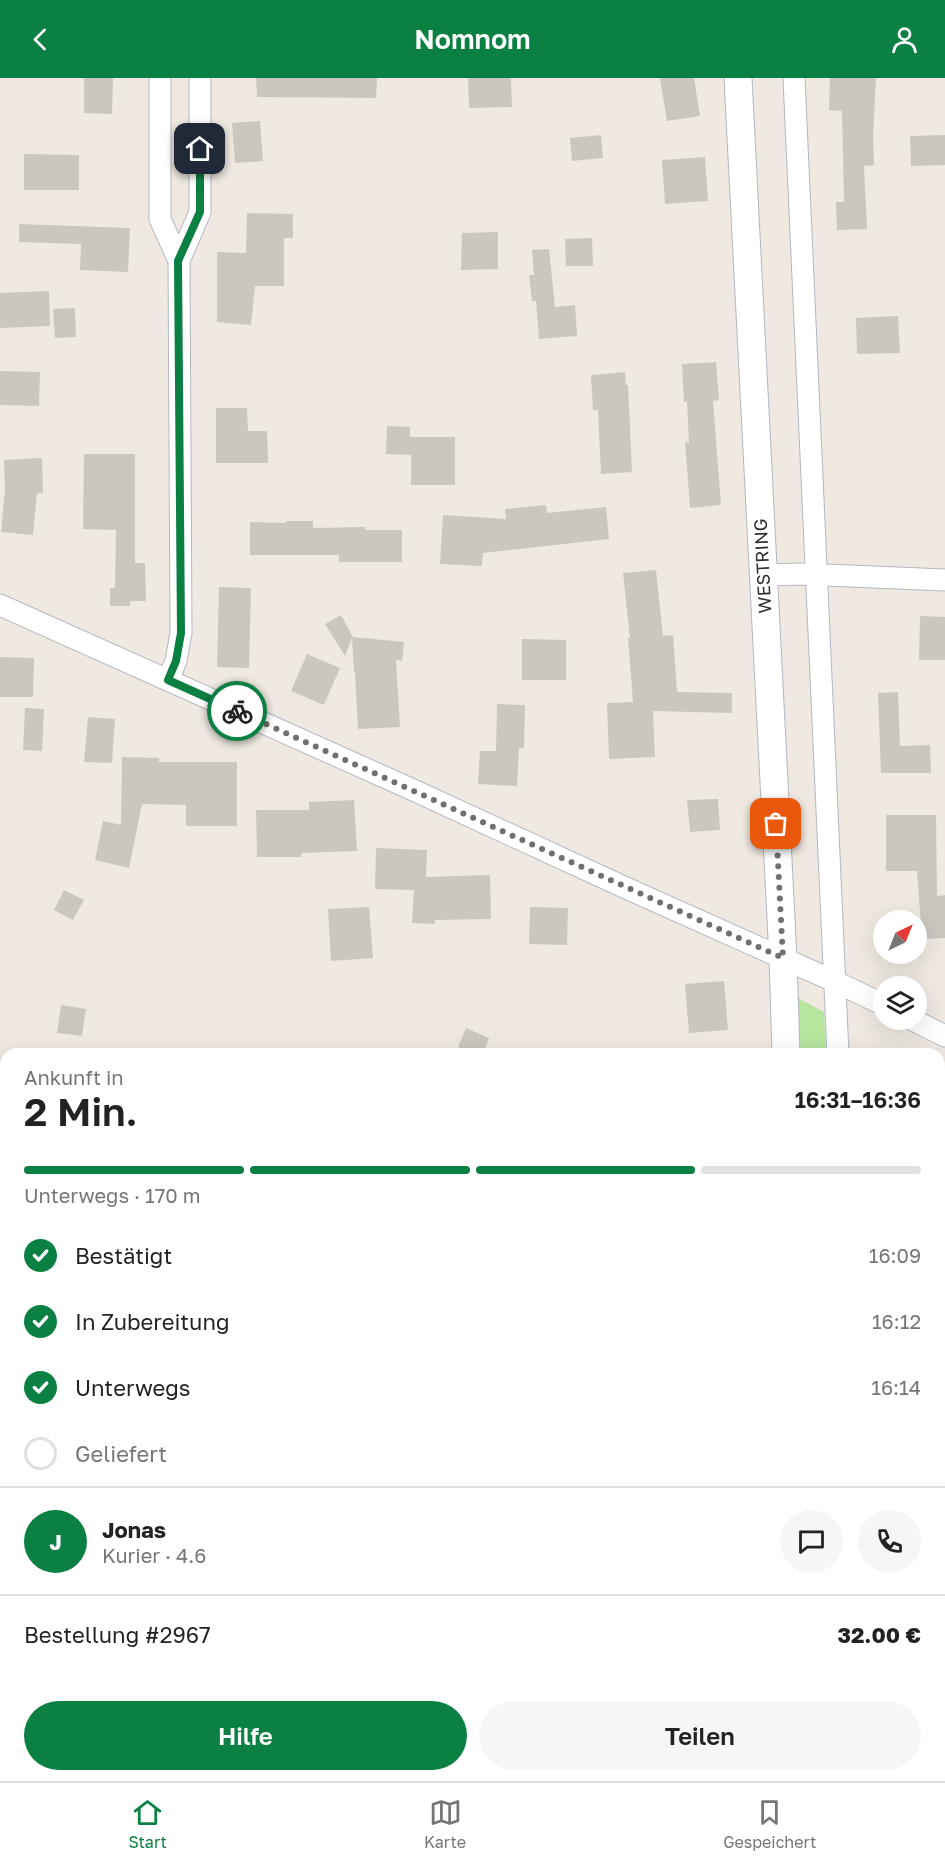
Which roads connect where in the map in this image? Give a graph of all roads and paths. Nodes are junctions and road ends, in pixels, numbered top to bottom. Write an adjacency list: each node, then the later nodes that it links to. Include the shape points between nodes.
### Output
1 (160, 78): 5 (street, via 160,219)
2 (200, 78): 5 (street, via 200,212)
3 (738, 78): 6 (street, WESTRING)
4 (794, 78): 7 (street)
5 (178, 261): 10 (street, via 181,633)
6 (763, 575): 7 (street); 11 (street, WESTRING)
7 (817, 575): 8 (street); 12 (street)
8 (945, 580)
9 (0, 604): 10 (street)
10 (168, 680): 11 (street)
11 (783, 958): 12 (street); 16 (street, WESTRING)
12 (836, 982): 13 (street); 17 (street)
13 (873, 1000)
14 (927, 1027): 15 (street)
15 (945, 1036)
16 (786, 1048)
17 (838, 1048)

